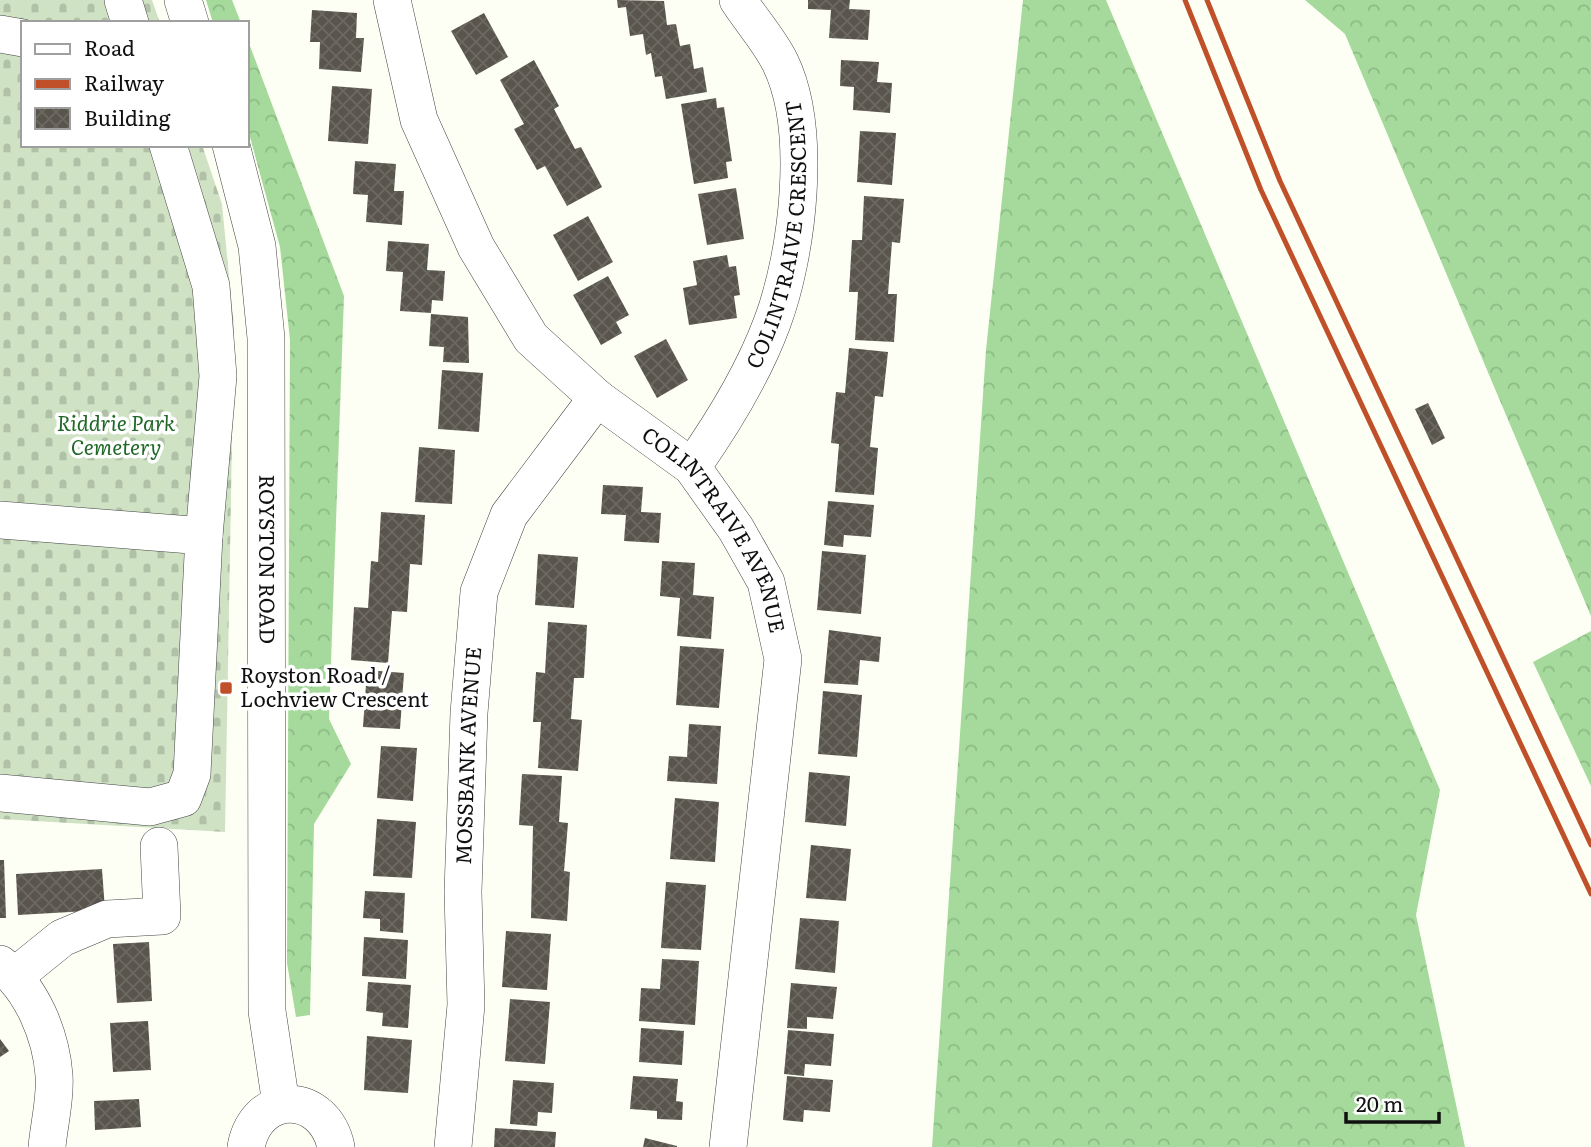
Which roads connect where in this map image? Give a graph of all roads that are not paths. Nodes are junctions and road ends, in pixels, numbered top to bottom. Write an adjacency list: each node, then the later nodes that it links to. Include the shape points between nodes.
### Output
1 (123, 0): 5 (street)
2 (183, 0): 6 (street)
3 (392, 0): 11 (street, COLINTRAIVE AVENUE, via 419,120 476,247 531,338)
4 (738, 0): 12 (street, COLINTRAIVE CRESCENT, via 780,62 800,133 797,222 773,322 723,424)
5 (129, 21)
6 (189, 21)
7 (0, 34): 8 (street)
8 (21, 38)
9 (169, 147): 14 (street, via 211,286 218,376)
10 (231, 147): 18 (street, ROYSTON ROAD, via 257,246 266,338 267,1011)
11 (597, 398): 12 (street, COLINTRAIVE AVENUE); 22 (street, MOSSBANK AVENUE, via 509,514 479,592 469,713 466,1004)
12 (692, 467): 23 (street, COLINTRAIVE AVENUE, via 766,582 783,659)
13 (0, 520): 14 (street)
14 (204, 536): 15 (street, via 192,774 183,798 150,807)
15 (0, 793)
16 (159, 846): 17 (street, via 162,916 107,919 62,938)
17 (8, 970): 19 (street, via 40,1015 54,1076)
18 (281, 1104): 20 (street, via 260,1118); 21 (street, via 296,1104 324,1118)
19 (47, 1147)
20 (246, 1147)
21 (336, 1147)
22 (453, 1147)
23 (729, 1147)

